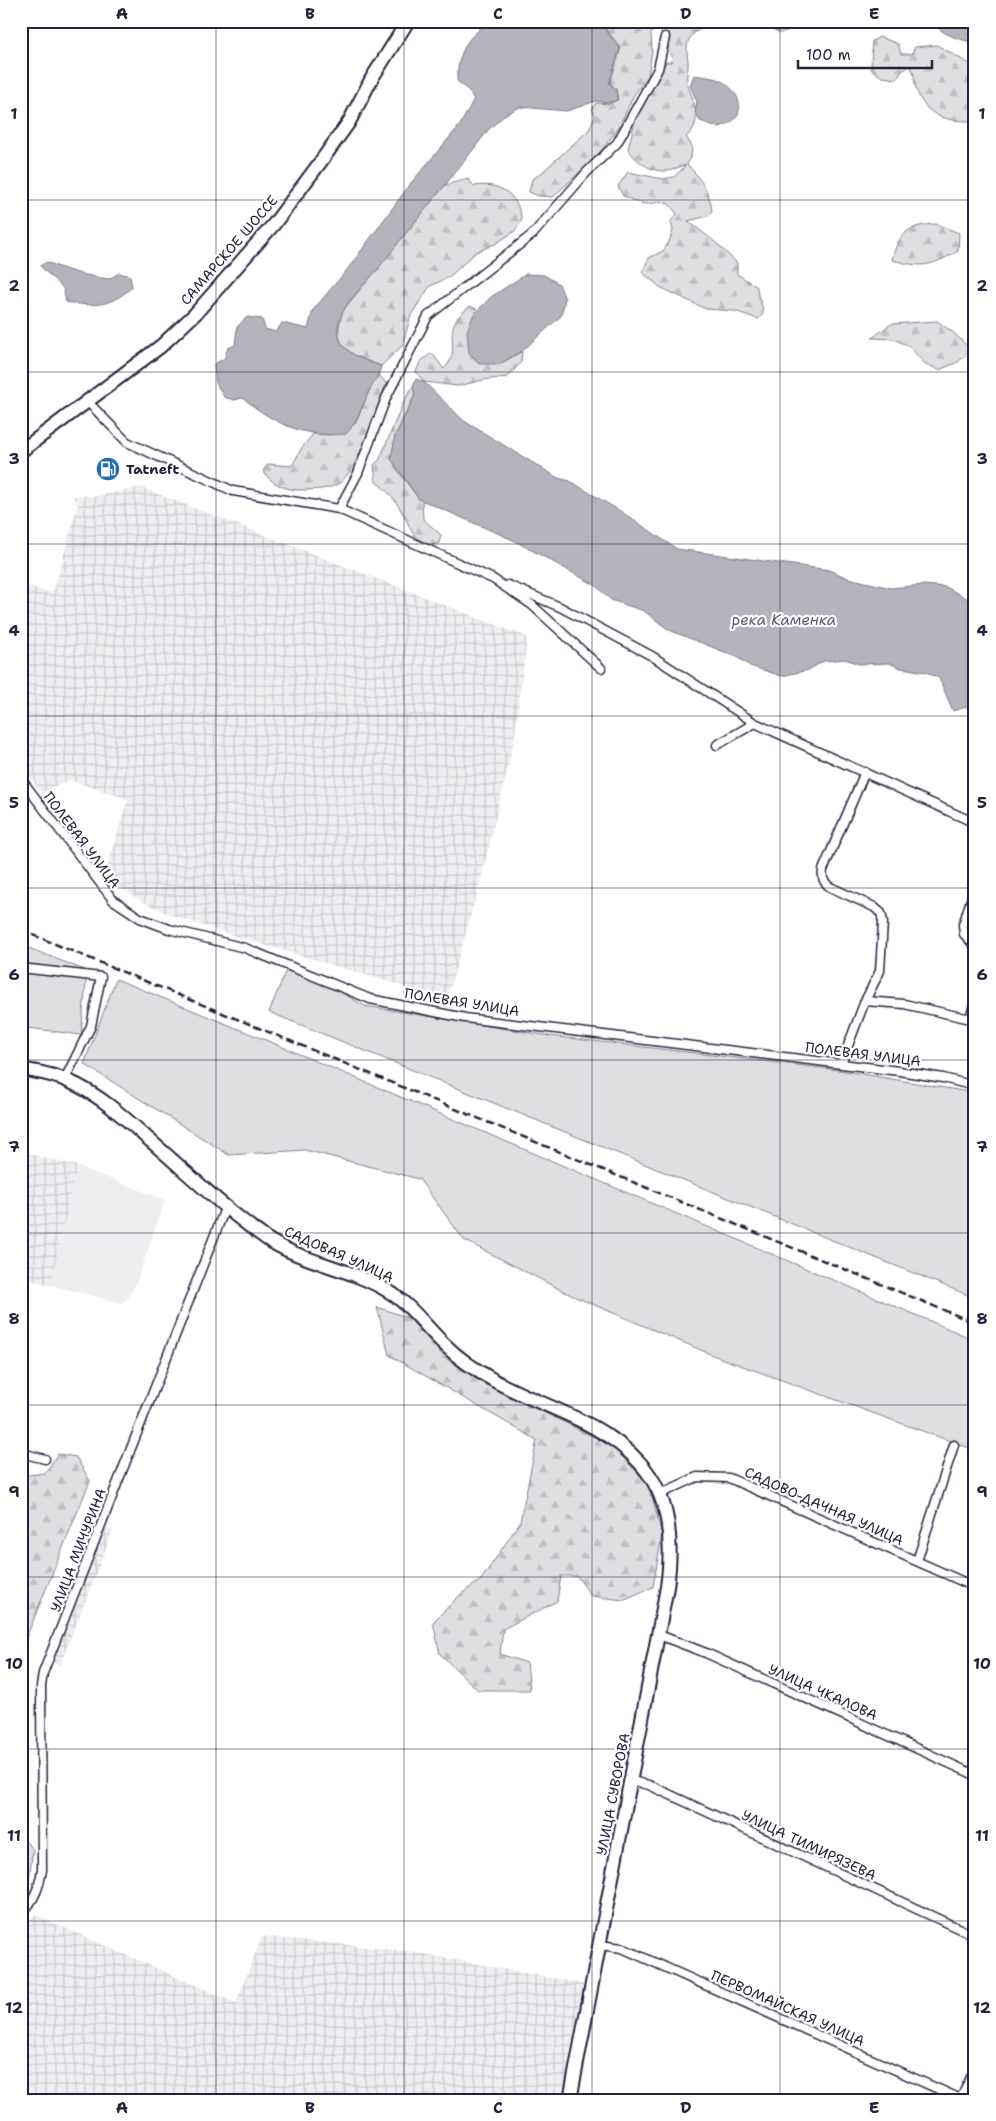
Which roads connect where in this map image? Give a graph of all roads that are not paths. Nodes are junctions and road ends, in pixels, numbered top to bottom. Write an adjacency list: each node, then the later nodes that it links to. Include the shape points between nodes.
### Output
1 (408, 21): 3 (main road, САМАРСКОЕ ШОССЕ, via 349,122 274,224 195,314 160,346)
2 (665, 37): 5 (street, via 658,69 618,143 587,172 533,234 428,316 386,398 358,473)
3 (86, 400): 4 (main road, САМАРСКОЕ ШОССЕ); 5 (street, via 126,442 233,491)
4 (21, 451)
5 (339, 509): 6 (street)
6 (493, 579): 7 (street, via 532,606); 8 (street, via 560,607 652,656)
7 (600, 668)
8 (755, 723): 9 (street); 10 (street)
9 (717, 745)
10 (866, 772): 12 (street); 16 (street, via 822,876 830,887 874,907 883,922 880,971)
11 (21, 779): 19 (street, ПОЛЕВАЯ УЛИЦА, via 113,900 140,918 169,929 244,948 370,999 466,1018)
12 (975, 823)
13 (975, 887): 14 (street, via 963,925 964,934)
14 (975, 946)
15 (21, 968): 21 (street, via 101,977 91,1026)
16 (865, 1001): 18 (street, via 904,1004); 19 (street)
17 (975, 1001): 18 (street)
18 (972, 1020)
19 (841, 1064): 22 (street, ПОЛЕВАЯ УЛИЦА, via 943,1078)
20 (21, 1069): 21 (main road, САДОВАЯ УЛИЦА)
21 (65, 1079): 23 (main road, САДОВАЯ УЛИЦА, via 121,1115)
22 (975, 1086)
23 (226, 1206): 27 (main road, САДОВАЯ УЛИЦА, via 268,1239 292,1253 388,1291 406,1304 446,1346 496,1382 609,1437 629,1452); 33 (street, УЛИЦА МИЧУРИНА, via 43,1673 42,1870 39,1890)
24 (954, 1445): 28 (street)
25 (21, 1454): 26 (street)
26 (45, 1459)
27 (660, 1494): 28 (street, САДОВО-ДАЧНАЯ УЛИЦА, via 697,1477 729,1478); 30 (main road, УЛИЦА СУВОРОВА, via 671,1550)
28 (917, 1561): 29 (street, САДОВО-ДАЧНАЯ УЛИЦА)
29 (975, 1587)
30 (659, 1636): 31 (street, УЛИЦА ЧКАЛОВА, via 706,1652); 32 (main road, УЛИЦА СУВОРОВА)
31 (975, 1775)
32 (631, 1781): 34 (street, УЛИЦА ТИМИРЯЗЕВА, via 649,1785); 35 (main road, УЛИЦА СУВОРОВА)
33 (21, 1914)
34 (975, 1936)
35 (600, 1945): 37 (street, ПЕРВОМАЙСКАЯ УЛИЦА, via 622,1948); 38 (main road, УЛИЦА СУВОРОВА)
36 (975, 2069): 37 (street)
37 (962, 2099)
38 (570, 2100)

